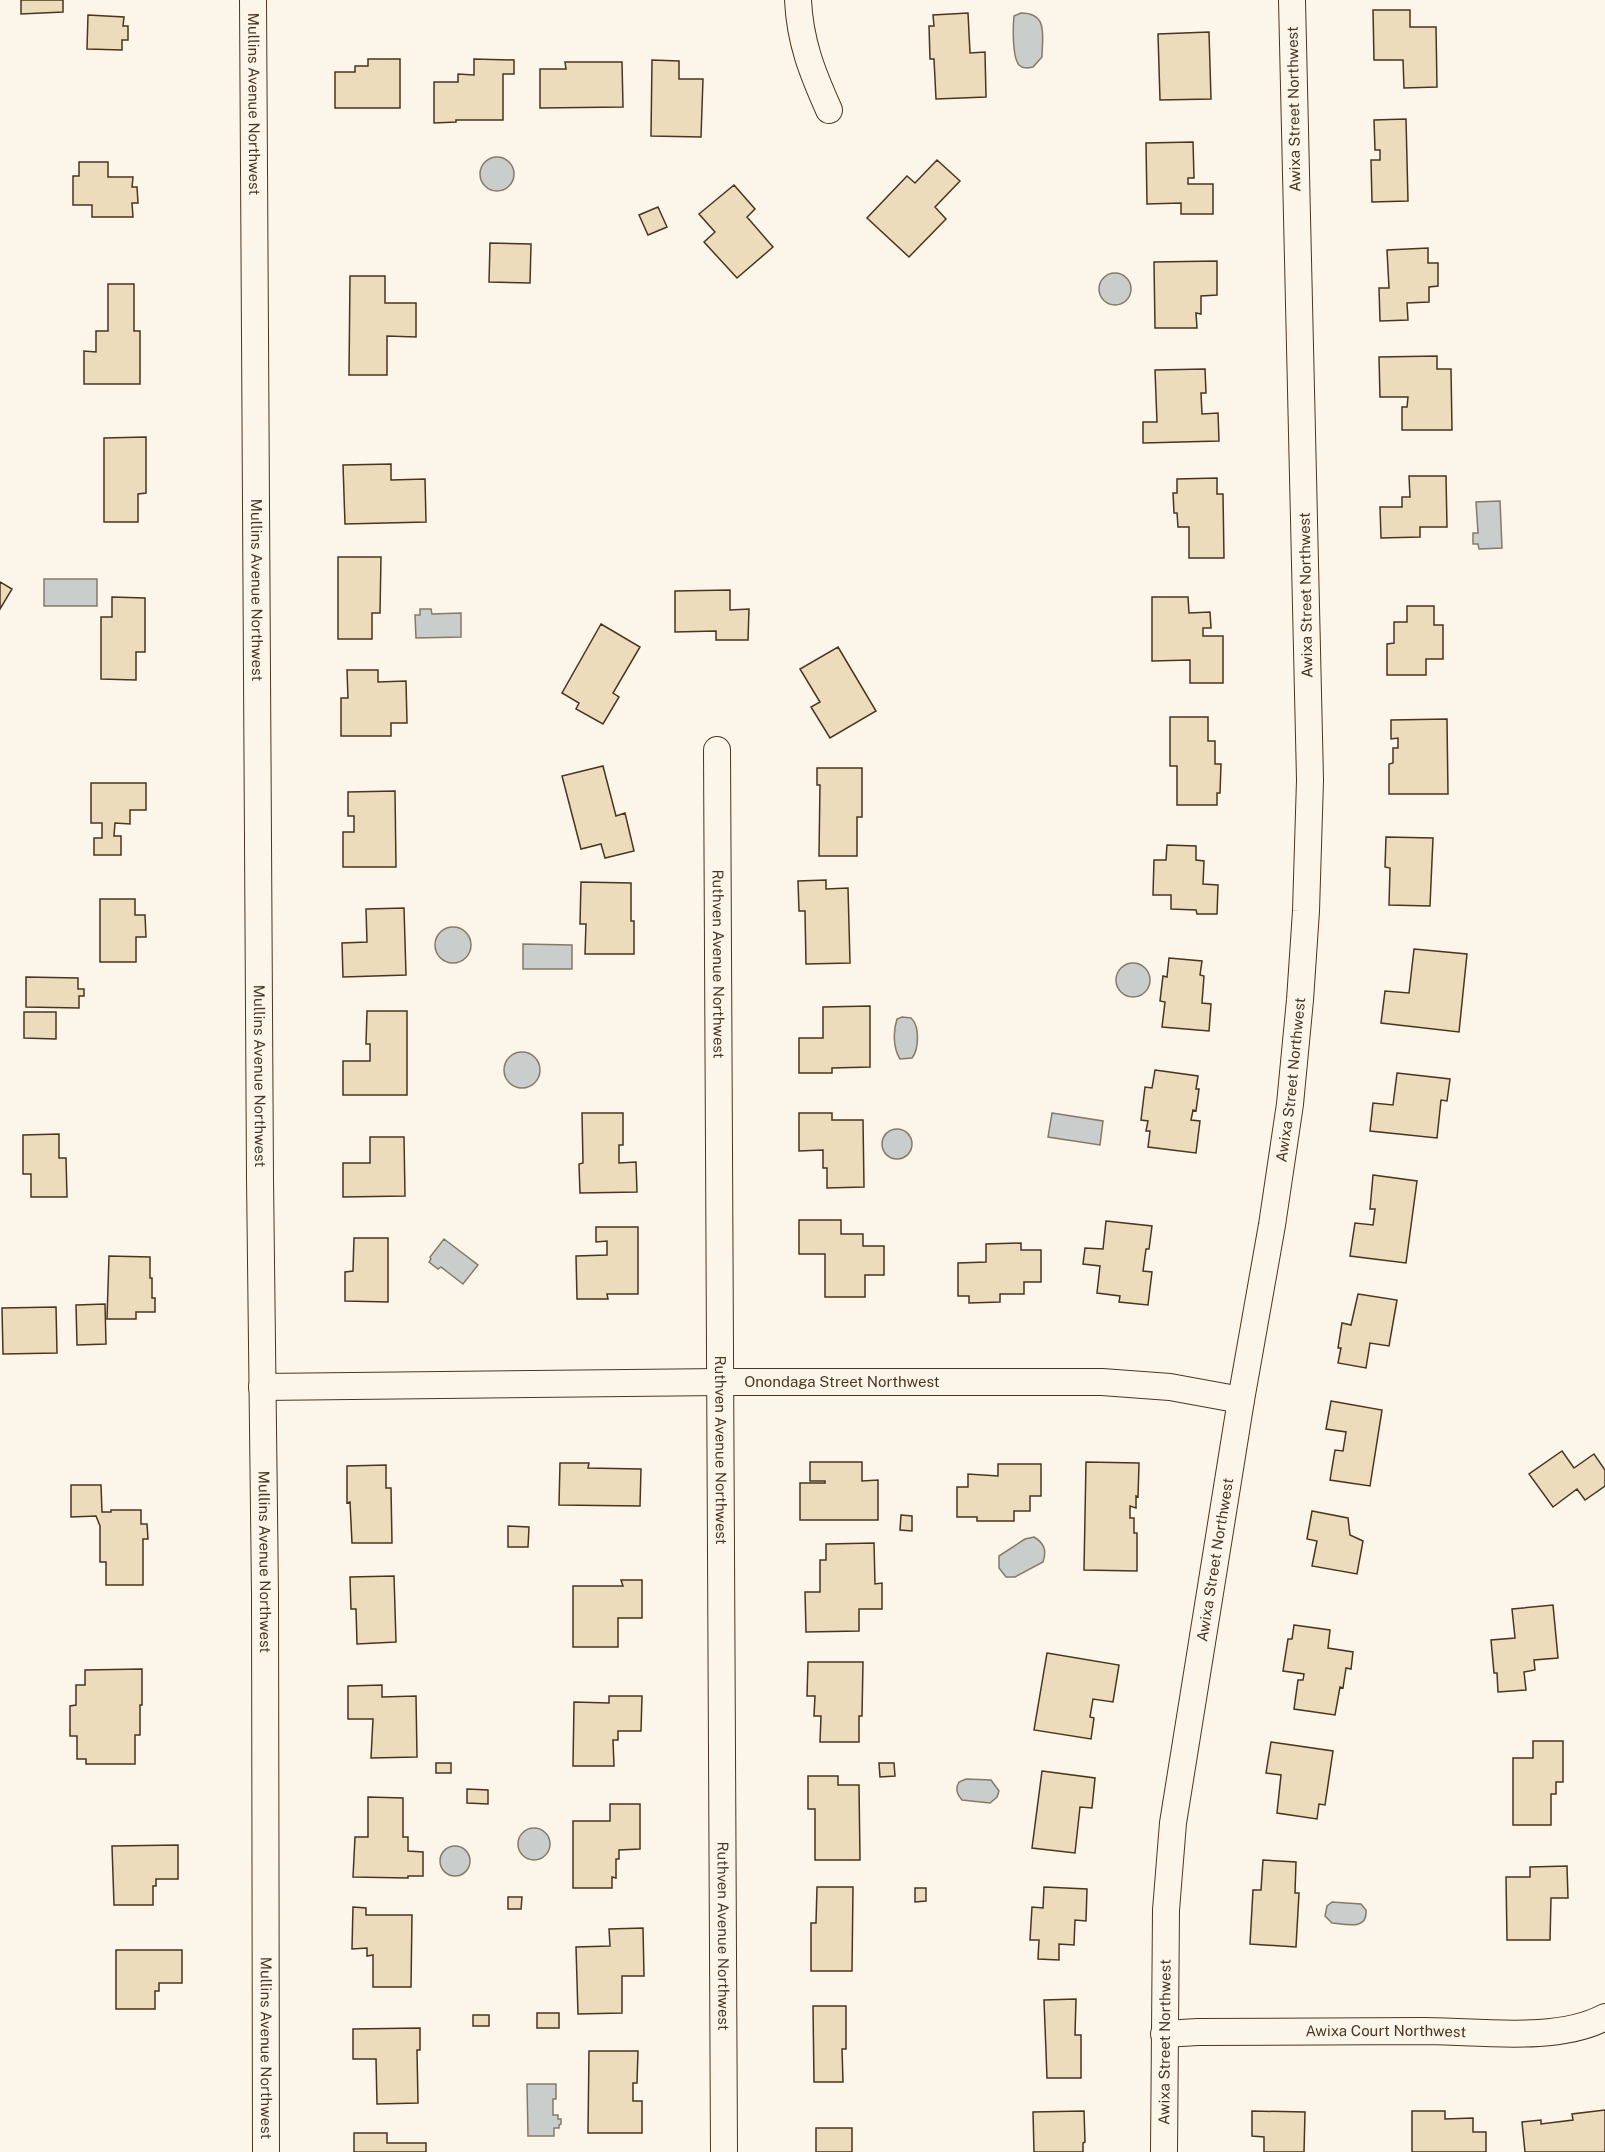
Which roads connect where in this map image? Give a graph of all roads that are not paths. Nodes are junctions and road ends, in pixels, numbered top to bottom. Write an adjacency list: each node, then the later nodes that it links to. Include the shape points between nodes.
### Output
1 (253, 0): 7 (street, Mullins Avenue Northwest)
2 (798, 0): 4 (street, via 799,26 808,63)
3 (1292, 0): 8 (street, Awixa Street Northwest, via 1310,780 1308,849 1290,1104)
4 (829, 110)
5 (717, 750): 6 (street, Ruthven Avenue Northwest)
6 (721, 1382): 7 (street, Onondaga Street Northwest); 8 (street, Onondaga Street Northwest, via 1125,1382); 12 (street, Ruthven Avenue Northwest)
7 (262, 1387): 11 (street, Mullins Avenue Northwest)
8 (1241, 1400): 10 (street, Awixa Street Northwest, via 1173,1822 1166,1910)
9 (1605, 2017): 10 (street, Awixa Court Northwest, via 1584,2027 1528,2033)
10 (1164, 2034): 13 (street, Awixa Street Northwest)
11 (266, 2152)
12 (724, 2152)
13 (1164, 2152)

